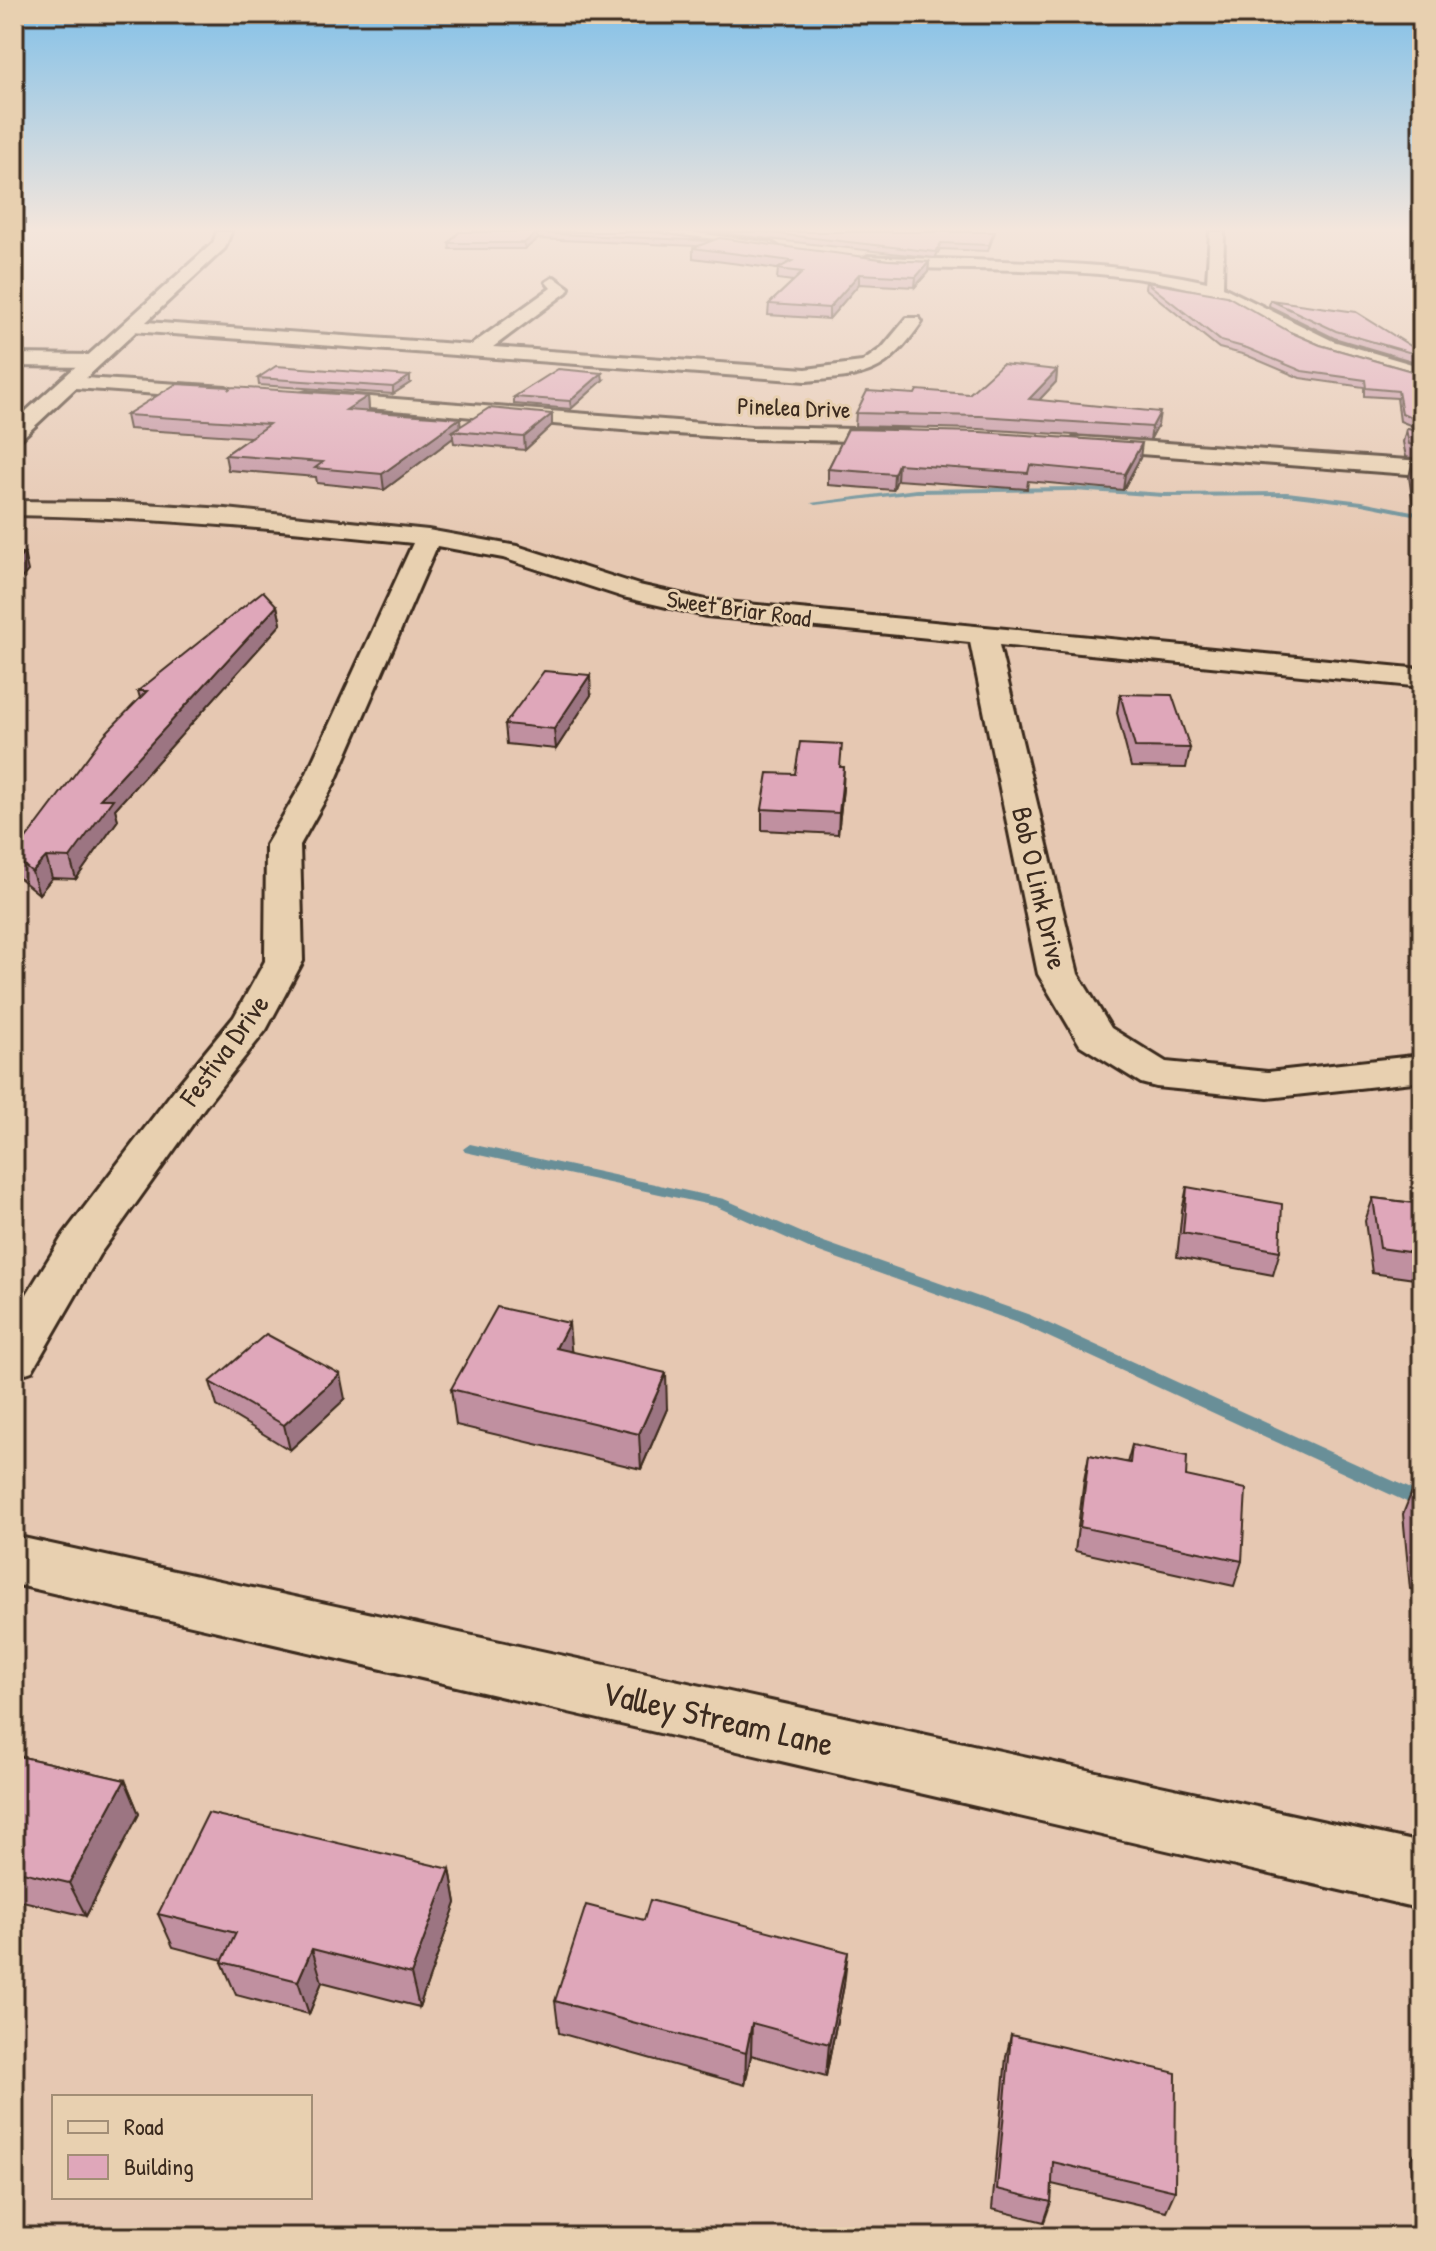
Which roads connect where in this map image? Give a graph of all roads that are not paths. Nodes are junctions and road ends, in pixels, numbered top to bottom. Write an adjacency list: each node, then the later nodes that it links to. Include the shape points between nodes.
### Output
1 (119, 337): 8 (street)
2 (284, 337): 6 (street)
3 (494, 337): 6 (street)
4 (902, 337): 6 (street, via 889,355 863,370 806,375)
5 (1309, 337): 9 (street, via 1360,359)
6 (475, 351)
7 (14, 360): 8 (street)
8 (91, 361): 10 (street)
9 (1422, 373)
10 (69, 383): 11 (street); 13 (street)
11 (241, 394)
12 (288, 396): 14 (street, Pinelea Drive, via 752,433)
13 (14, 433)
14 (924, 437)
15 (1057, 442): 16 (street)
16 (1422, 468)
17 (14, 508): 18 (street, Sweet Briar Road, via 226,516)
18 (428, 537): 19 (street, Sweet Briar Road, via 508,551 632,591 706,608); 22 (street, Festiva Drive, via 318,784 283,845 284,961 252,1021 81,1246)
19 (983, 635): 20 (street, Sweet Briar Road); 21 (street, Bob O Link Drive, via 1058,974 1095,1036 1156,1074 1268,1085)
20 (1422, 678)
21 (1422, 1068)
22 (14, 1358)
23 (14, 1560): 24 (street, Valley Stream Lane)
24 (1422, 1876)

